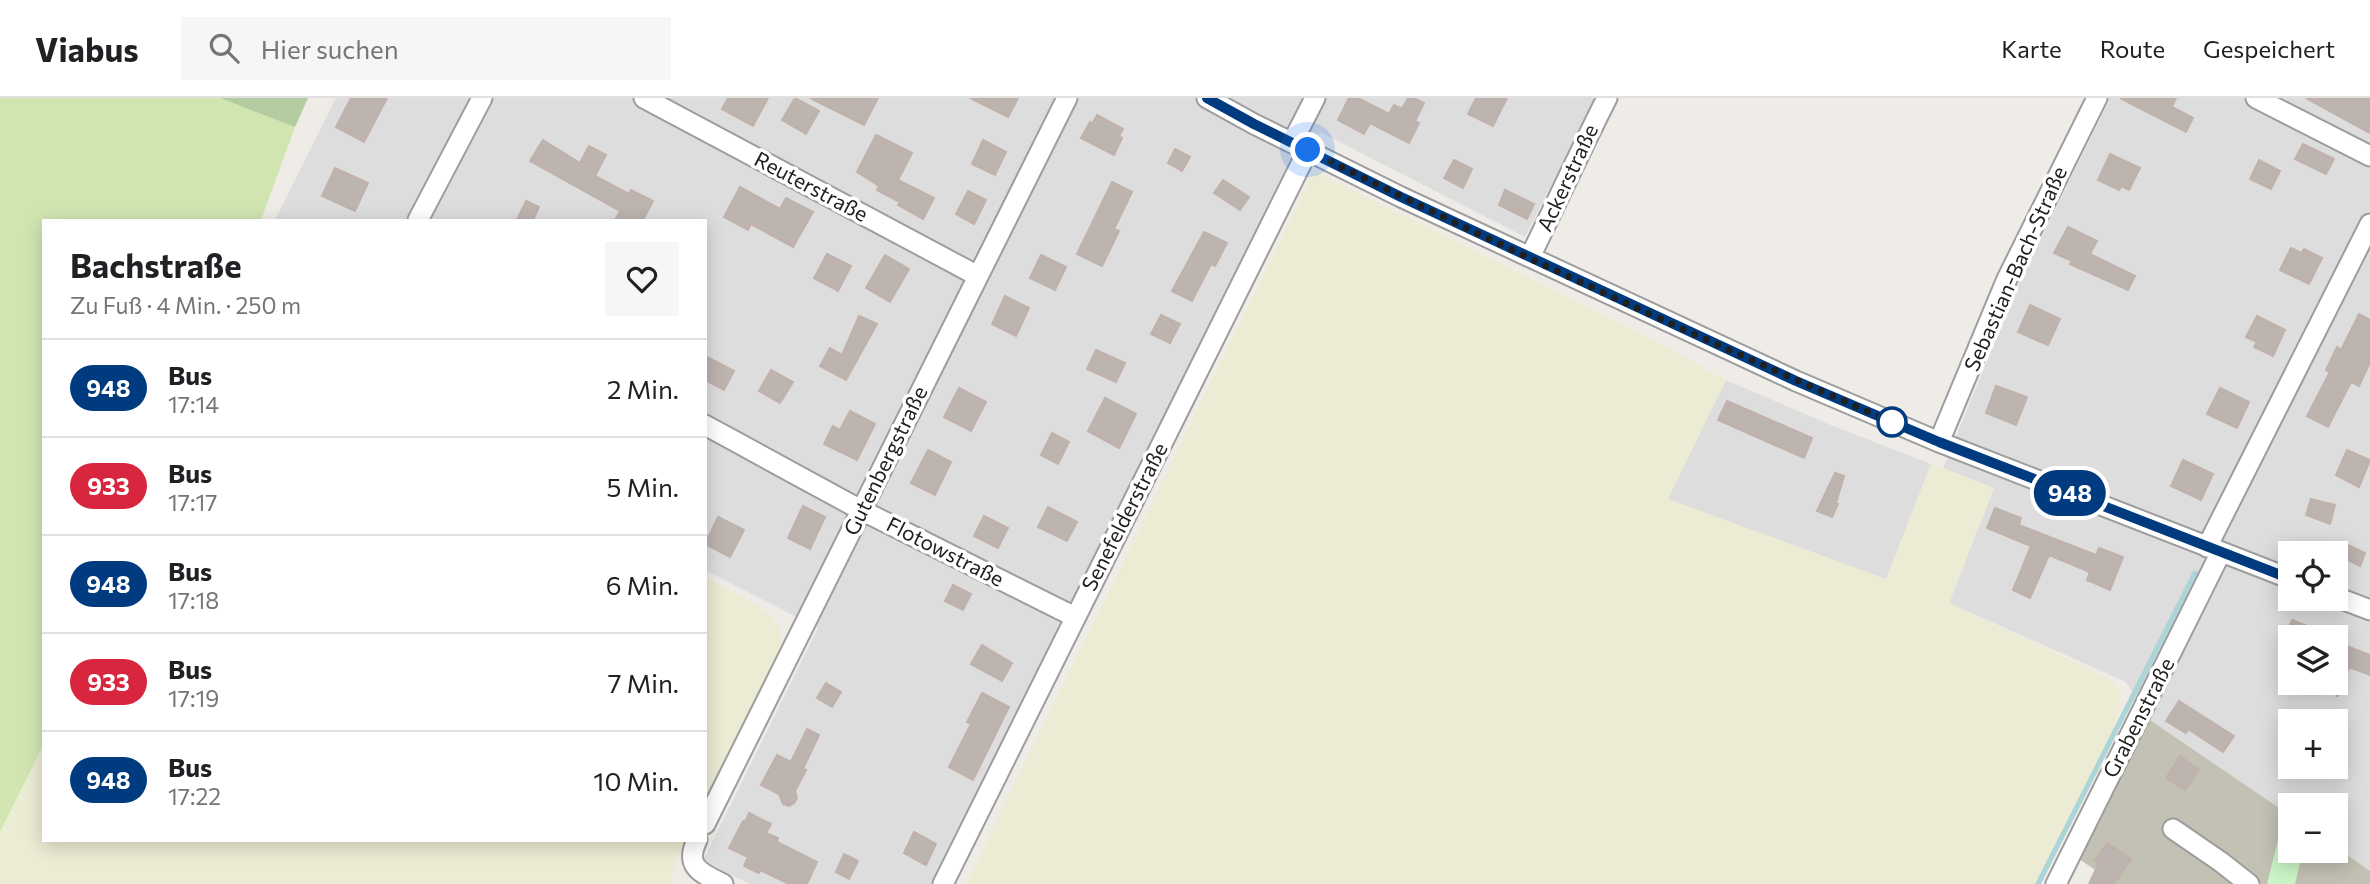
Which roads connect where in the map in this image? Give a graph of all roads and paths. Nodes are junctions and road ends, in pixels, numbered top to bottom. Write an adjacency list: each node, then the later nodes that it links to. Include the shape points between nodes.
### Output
1 (482, 98): 11 (street)
2 (644, 98): 14 (street, Reuterstraße)
3 (1067, 98): 14 (street, Gutenbergstraße)
4 (1207, 98): 9 (street)
5 (1315, 98): 9 (street, Senefelderstraße)
6 (1607, 98): 13 (street, Ackerstraße)
7 (2097, 98): 16 (street, Sebastian-Bach-Straße, via 2007,279)
8 (2256, 98): 10 (street)
9 (1300, 146): 13 (street); 22 (street, Senefelderstraße)
10 (2370, 156)
11 (419, 219)
12 (2370, 224): 18 (street, Grabenstraße)
13 (1530, 257): 16 (street)
14 (978, 276): 17 (street, Gutenbergstraße)
15 (707, 426): 17 (street, Flotowstraße)
16 (1939, 442): 18 (street)
17 (861, 510): 22 (street, Flotowstraße); 23 (street, Gutenbergstraße)
18 (2214, 549): 19 (street); 28 (street, Grabenstraße)
19 (2278, 574)
20 (2348, 602): 21 (street)
21 (2370, 610)
22 (1075, 617): 27 (street, Senefelderstraße)
23 (707, 820)
24 (2173, 830): 29 (street)
25 (696, 842): 26 (street, via 692,863)
26 (723, 884)
27 (943, 884)
28 (2056, 884)
29 (2249, 884)

